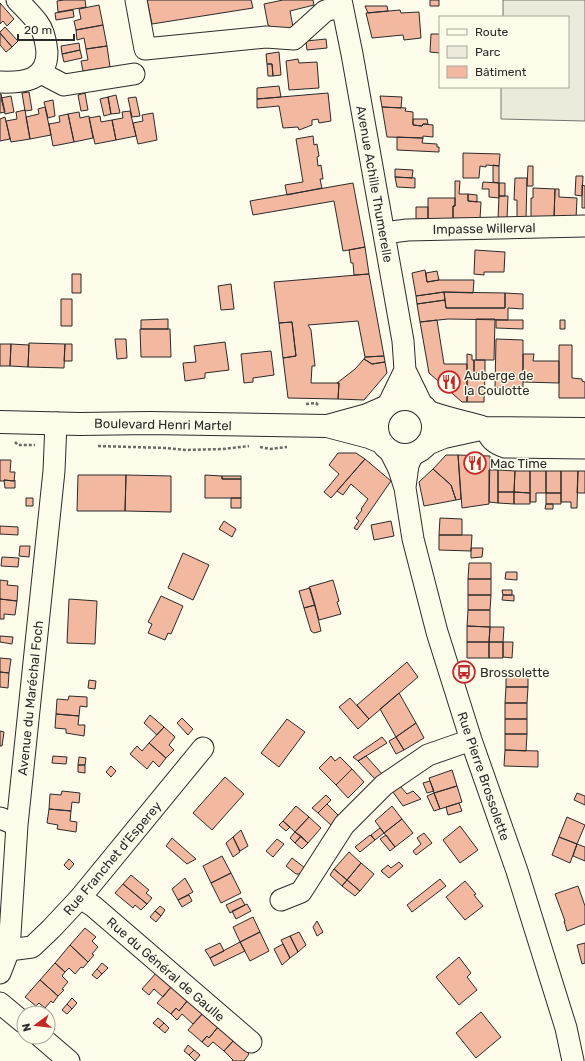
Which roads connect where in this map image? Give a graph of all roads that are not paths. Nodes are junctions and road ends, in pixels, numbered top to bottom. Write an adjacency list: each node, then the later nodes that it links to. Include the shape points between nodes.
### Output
1 (17, 0): 4 (street, via 38,23 44,35 47,58)
2 (136, 0): 3 (street, via 144,49 266,37 294,39 325,11)
3 (341, 3): 8 (street, Avenue Achille Thumerelle)
4 (41, 73): 5 (street, via 64,84); 6 (street, via 33,79)
5 (134, 74)
6 (0, 82)
7 (585, 226): 8 (street, Impasse Willerval)
8 (384, 232): 9 (street, Avenue Achille Thumerelle, via 403,341)
9 (405, 370): 10 (street, Avenue Achille Thumerelle); 11 (street, Avenue Achille Thumerelle)
10 (386, 405): 11 (main road, via 400,399 412,399); 13 (main road, Boulevard Henri Martel, via 367,415); 17 (main road, via 376,423 377,432)
11 (425, 408): 14 (main road, via 444,417); 19 (main road, via 433,423 432,434)
12 (56, 423): 13 (main road, Boulevard Henri Martel); 16 (main road, Boulevard Henri Martel); 23 (street, Avenue du Maréchal Foch, via 54,471)
13 (327, 426): 17 (main road, Boulevard Henri Martel, via 369,437)
14 (485, 428): 15 (main road); 18 (street, via 497,445 505,447); 19 (main road, via 444,437)
15 (585, 429)
16 (6, 431)
17 (385, 446): 19 (main road, via 401,455); 20 (street, Rue Pierre Brossolette, via 399,469)
18 (585, 448)
19 (420, 449): 20 (street, Rue Pierre Brossolette, via 408,465)
20 (404, 488): 21 (street, Rue Pierre Brossolette, via 413,539 437,632)
21 (471, 740): 25 (street, via 428,755 384,785 344,825 302,892); 33 (street, Rue Pierre Brossolette, via 522,886 566,1028)
22 (203, 748): 24 (street, Rue Franchet d'Esperey)
23 (9, 822): 26 (street, Avenue du Maréchal Foch)
24 (80, 898): 26 (street, Rue Franchet d'Esperey, via 32,947); 30 (street, Rue du Général de Gaulle, via 93,906)
25 (281, 900)
26 (9, 950): 27 (street, Avenue du Maréchal Foch)
27 (0, 973)
28 (0, 1003): 29 (street)
29 (16, 1016)
30 (251, 1042)
31 (50, 1045): 32 (street)
32 (69, 1061)
33 (573, 1061)

